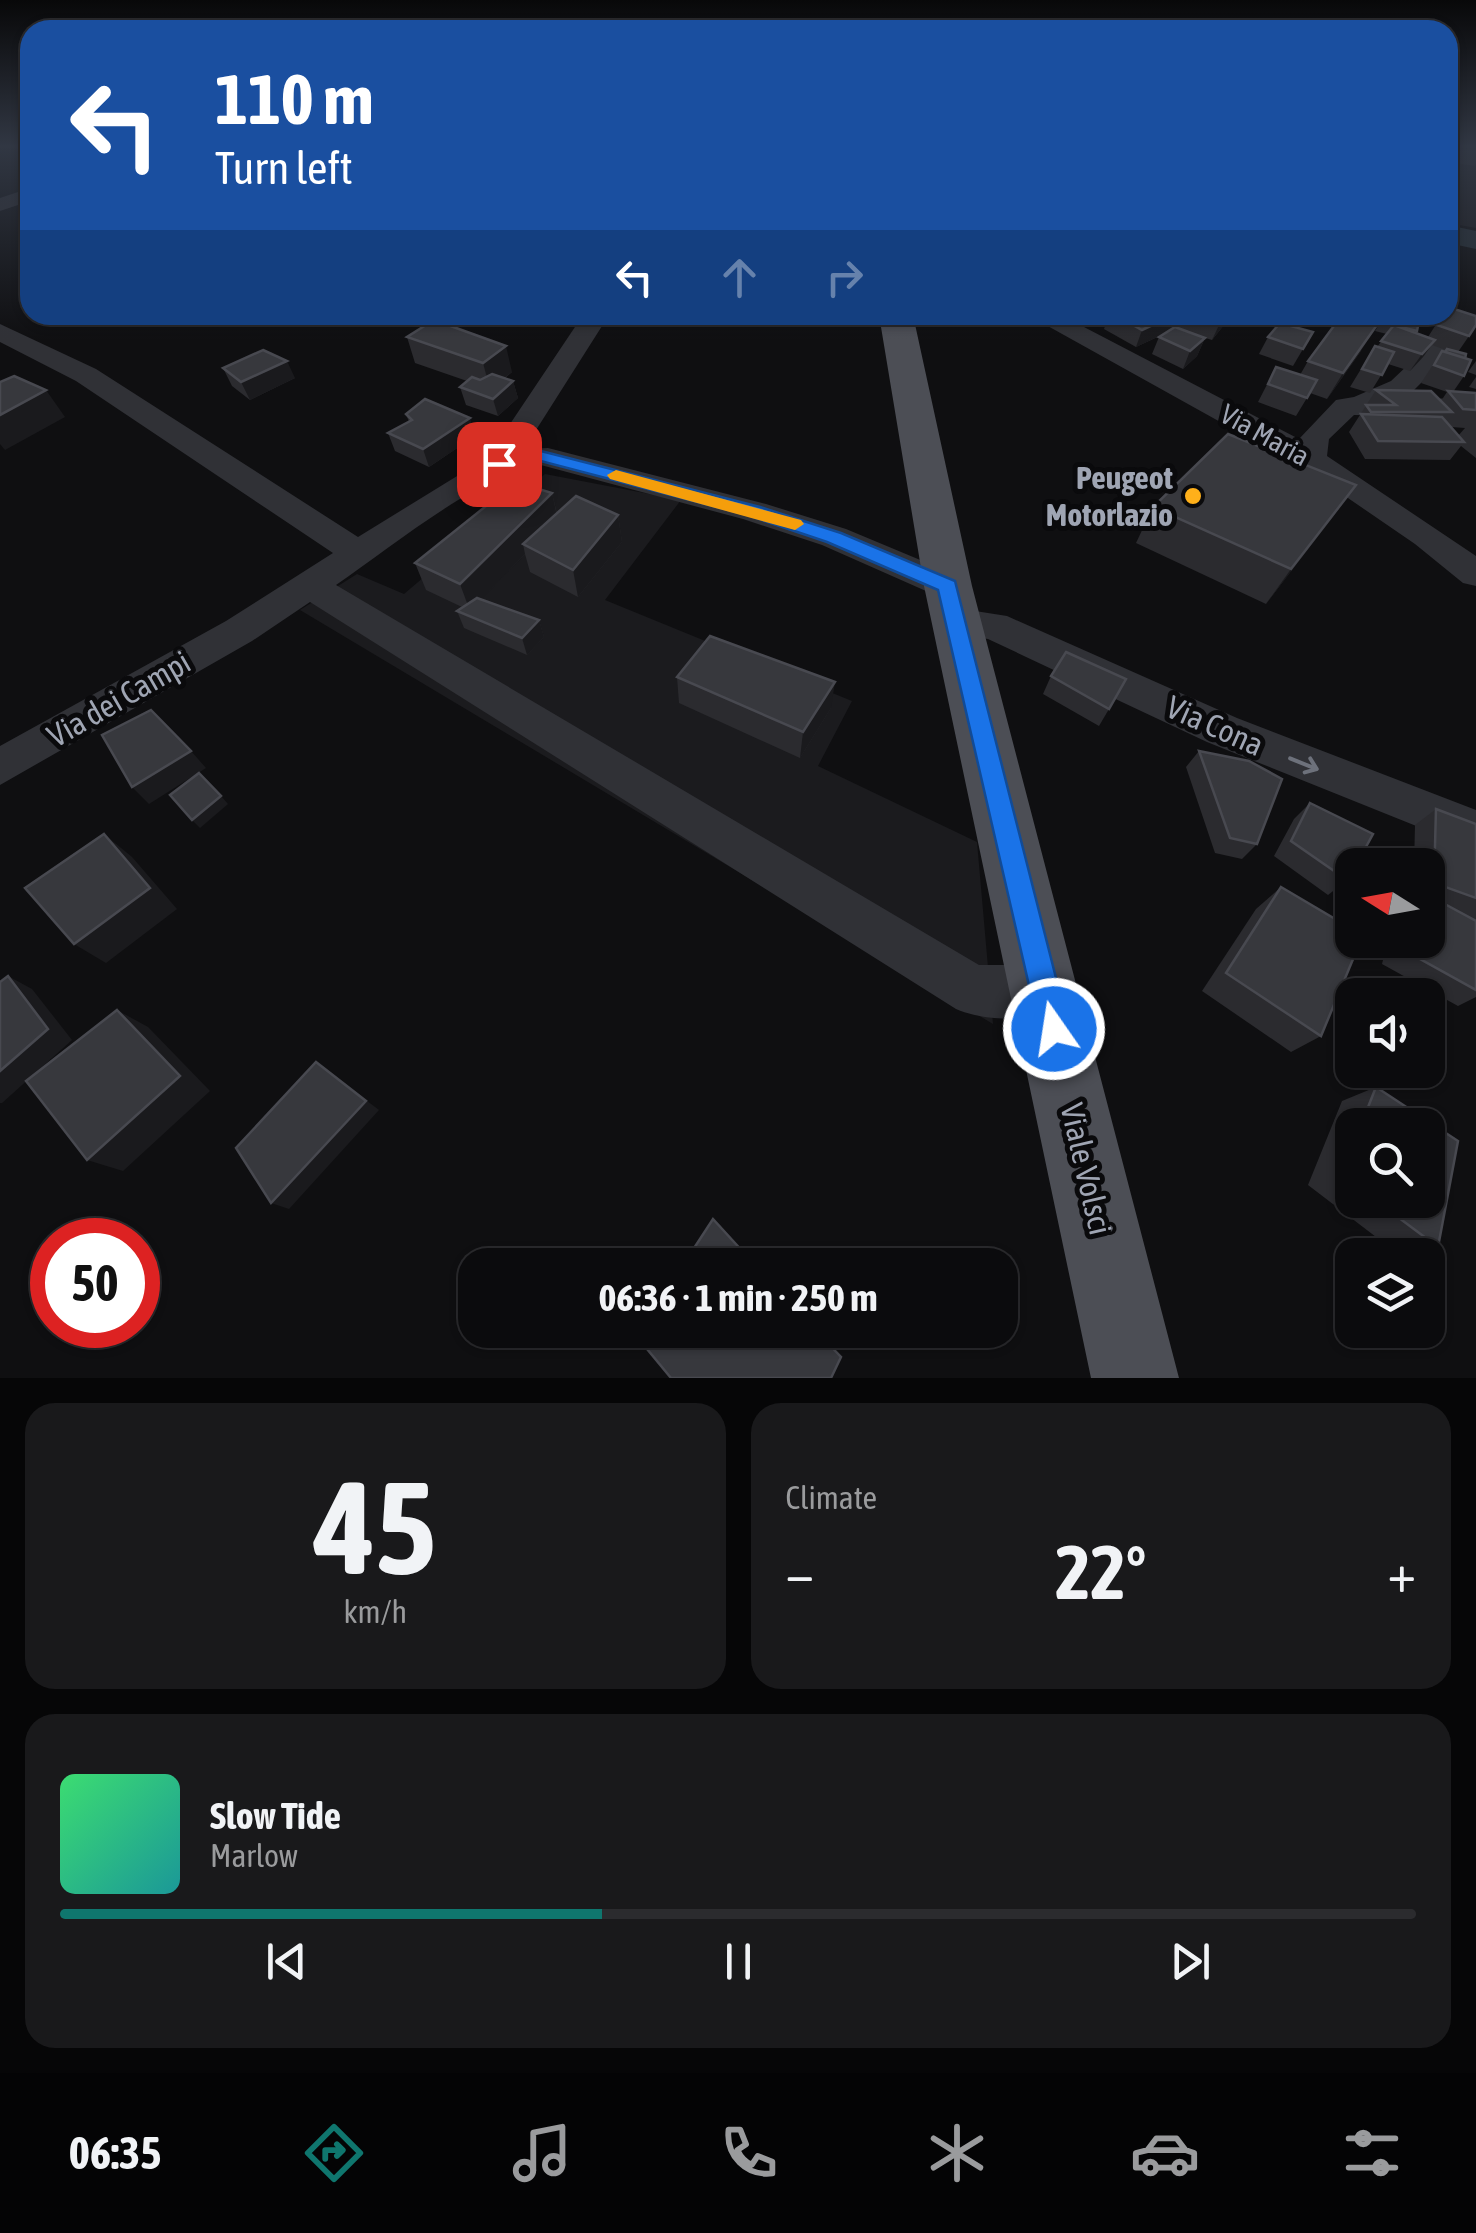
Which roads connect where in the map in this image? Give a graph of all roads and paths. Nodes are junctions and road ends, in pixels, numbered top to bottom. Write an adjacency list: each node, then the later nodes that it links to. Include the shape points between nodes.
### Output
1 (589, 325): 9 (street)
2 (900, 325): 13 (main road, Viale Volsci)
3 (1060, 325): 8 (street, Via Maria)
4 (0, 332): 10 (street, via 86,375)
5 (1438, 351): 6 (street, via 1402,387)
6 (1359, 406): 7 (street); 8 (street, via 1346,406 1328,420 1314,438)
7 (1476, 408)
8 (1310, 460): 11 (street, Via Maria, via 1423,530)
9 (499, 464): 10 (street, Via dei Campi); 13 (street, Via Cona, via 537,455 754,511 834,537)
10 (358, 553): 12 (street, Via dei Campi)
11 (1476, 574)
12 (309, 585): 14 (street, Via dei Campi); 16 (street, via 974,991)
13 (952, 604): 15 (street, Via Cona, one-way to 15, via 1222,730); 16 (main road, Viale Volsci)
14 (0, 767)
15 (1476, 830)
16 (1045, 990): 17 (main road, Viale Volsci)
17 (1135, 1378)

